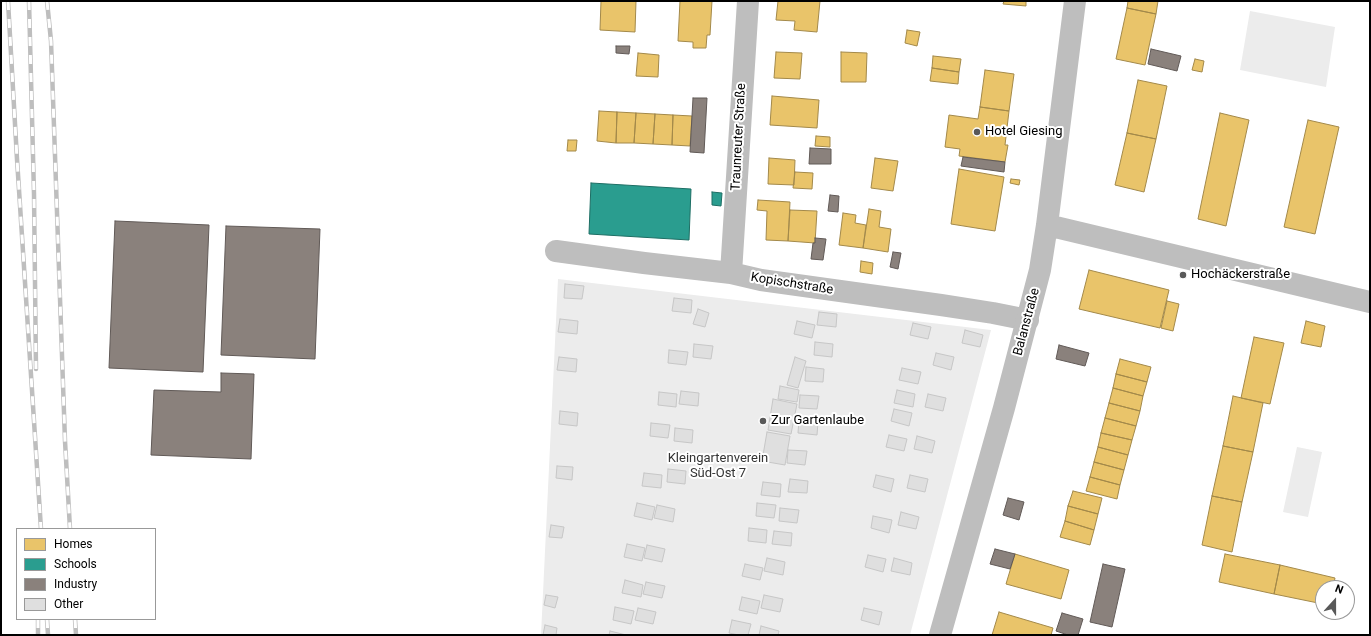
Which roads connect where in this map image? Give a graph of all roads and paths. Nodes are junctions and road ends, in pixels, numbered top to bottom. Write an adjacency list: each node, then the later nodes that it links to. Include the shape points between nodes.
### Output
1 (748, 1): 5 (street, Traunreuter Straße)
2 (1075, 1): 3 (street, Balanstraße)
3 (1047, 225): 6 (street); 7 (street, Balanstraße)
4 (556, 251): 5 (street, Kopischstraße)
5 (731, 273): 7 (street, Kopischstraße, via 761,280)
6 (1370, 302)
7 (1028, 320): 8 (street, Balanstraße)
8 (940, 635)

